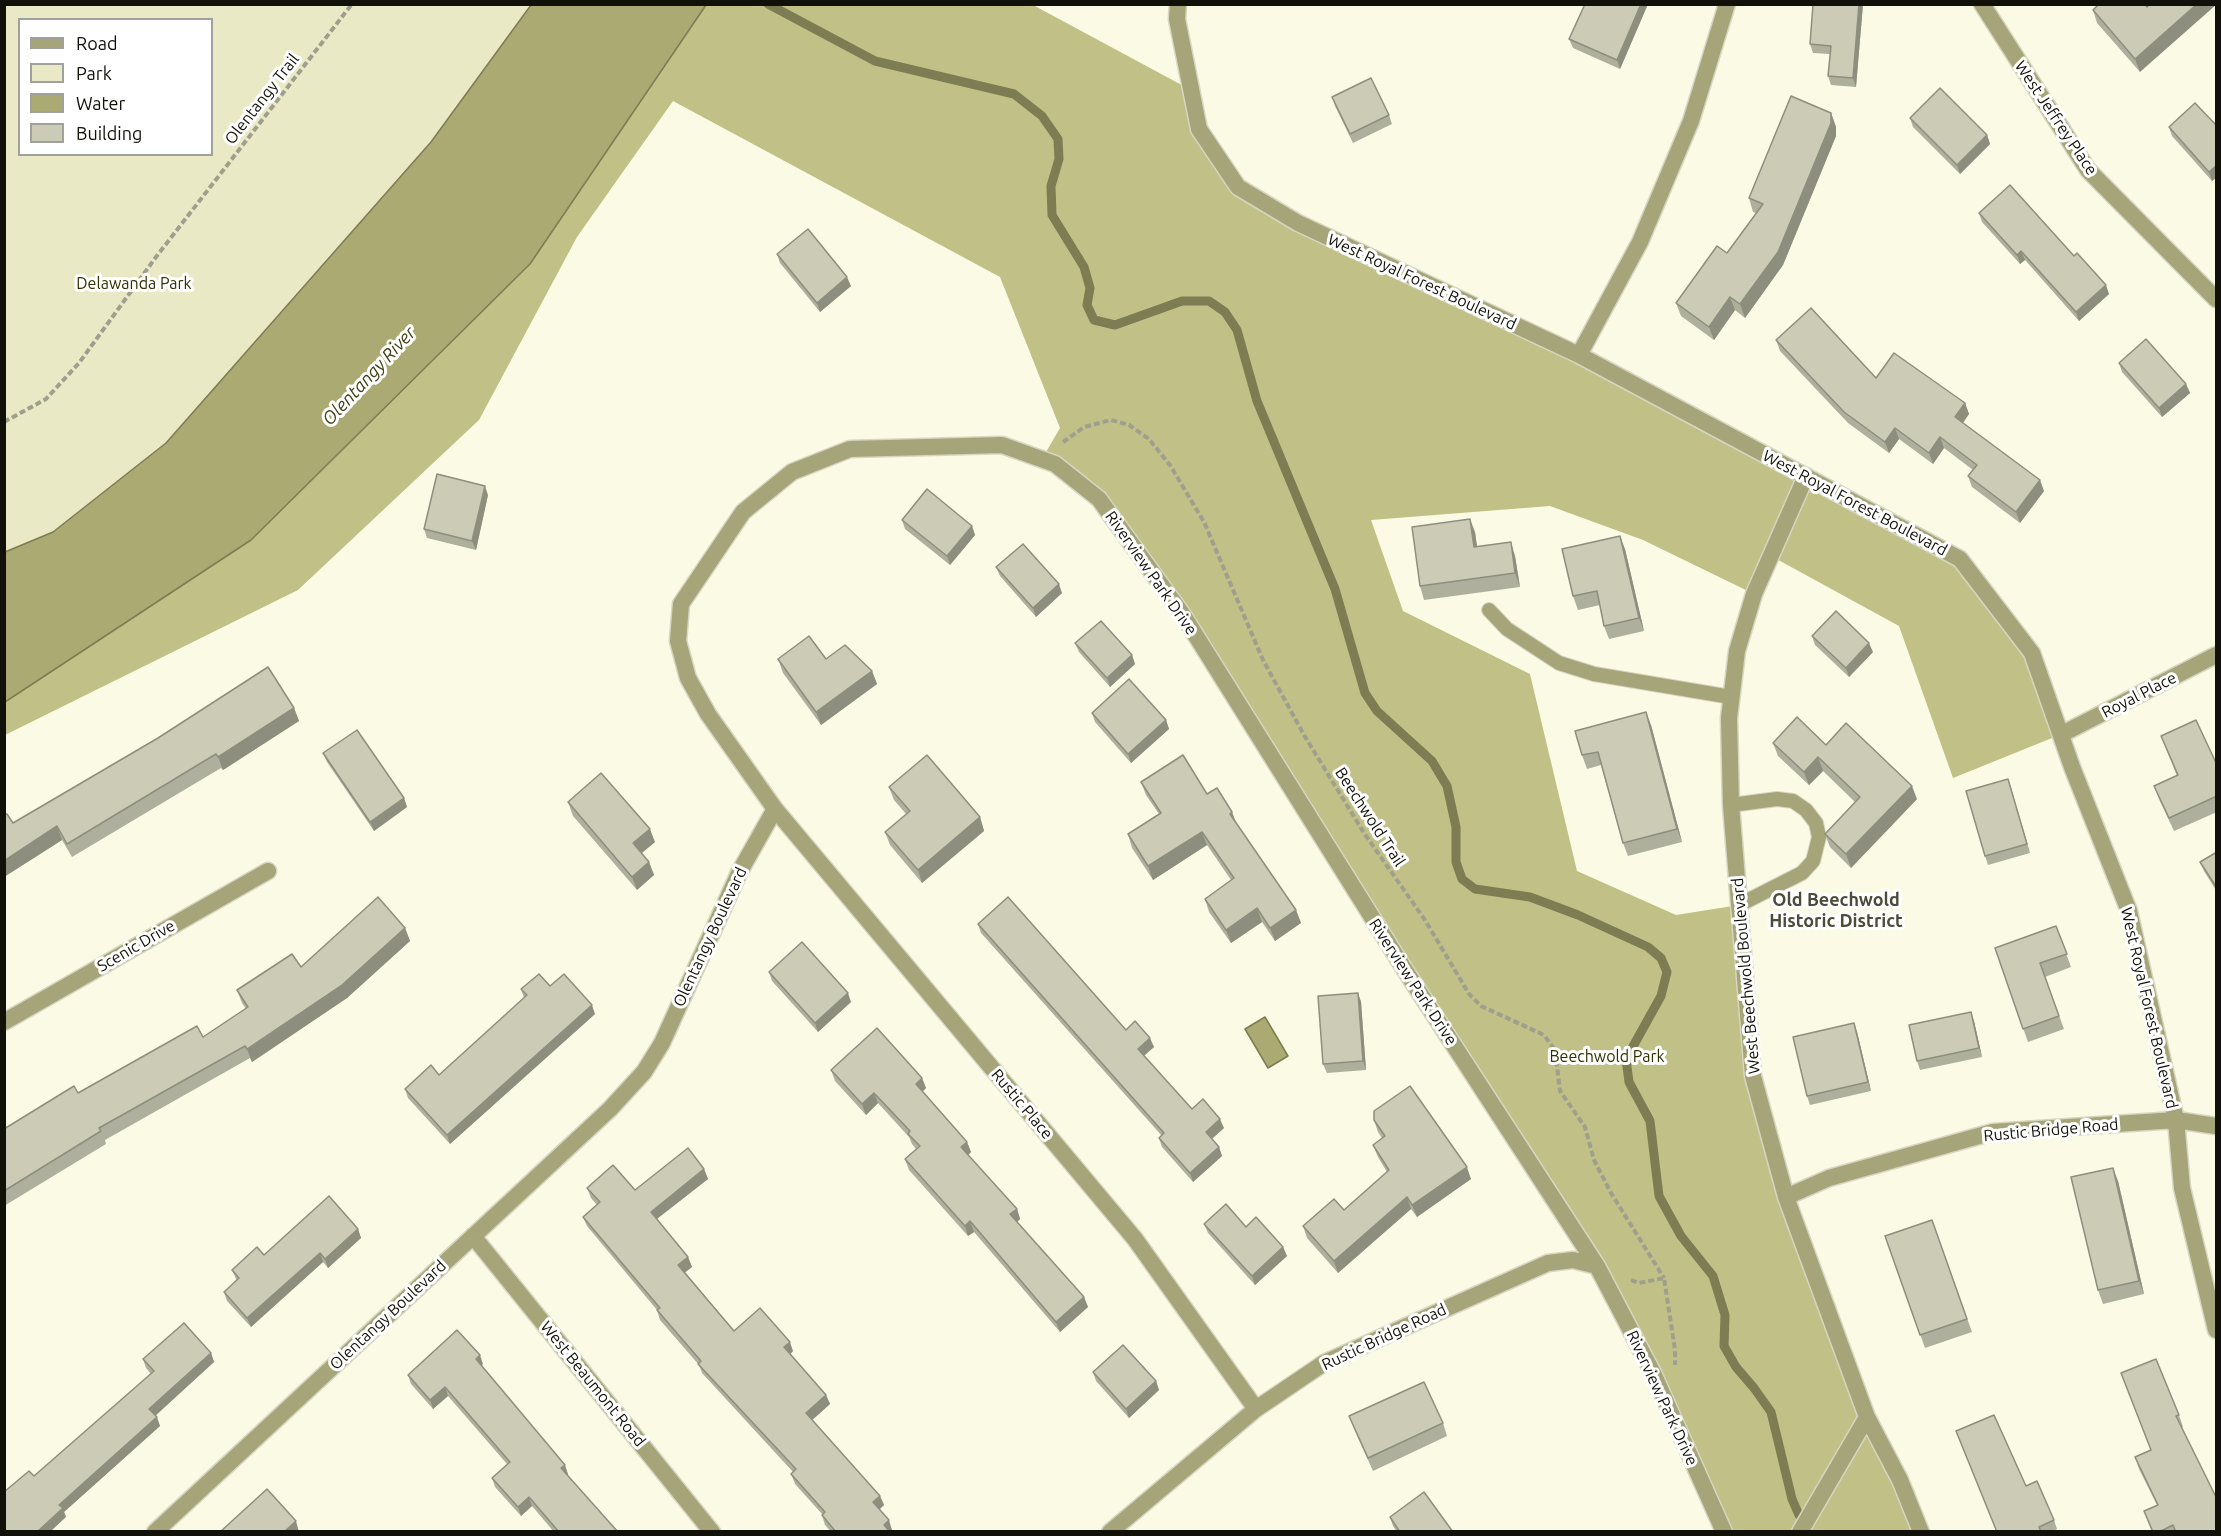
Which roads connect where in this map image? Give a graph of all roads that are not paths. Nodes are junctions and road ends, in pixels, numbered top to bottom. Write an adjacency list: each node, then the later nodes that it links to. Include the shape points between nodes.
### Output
1 (1178, 4): 5 (street, West Royal Forest Boulevard, via 1177,19 1199,129 1238,187 1298,224)
2 (1727, 4): 5 (street, via 1691,121 1640,242)
3 (1982, 4): 4 (street, West Jeffrey Place, via 2088,170)
4 (2217, 299)
5 (1579, 355): 6 (street, West Royal Forest Boulevard)
6 (1806, 476): 9 (street, West Beechwold Boulevard, via 1754,594 1737,651); 10 (street, West Royal Forest Boulevard, via 1960,559 2032,653)
7 (1489, 610): 9 (lane, via 1507,629 1559,663 1594,674)
8 (2217, 655): 10 (street, Royal Place)
9 (1731, 697): 11 (street, West Beechwold Boulevard)
10 (2062, 734): 16 (street, West Royal Forest Boulevard, via 2128,911)
11 (1731, 805): 14 (street, West Beechwold Boulevard); 14 (lane, via 1777,799 1793,801 1816,823 1819,837 1813,861 1802,873)
12 (775, 809): 19 (street, Olentangy Boulevard, via 740,871 662,1042 644,1072 610,1110); 20 (street, Riverview Park Drive, via 708,714 688,678 678,641 681,604 743,512 792,472 850,449 1002,445 1048,462 1099,499 1183,615 1405,970); 22 (street, Rustic Place, via 1135,1239)
13 (268, 871): 15 (street, Scenic Drive)
14 (1739, 905): 18 (street, West Beechwold Boulevard, via 1753,1076)
15 (4, 1022)
16 (2176, 1120): 17 (street, Rustic Bridge Road); 18 (street, Rustic Bridge Road, via 1994,1132 1829,1178); 21 (street, West Royal Forest Boulevard, via 2182,1188)
17 (2217, 1126)
18 (1786, 1197): 23 (street, West Beechwold Boulevard)
19 (473, 1236): 24 (street, Olentangy Boulevard); 25 (street, West Beaumont Road)
20 (1597, 1266): 22 (street, Rustic Bridge Road, via 1573,1260 1548,1263 1324,1363); 27 (street, Riverview Park Drive)
21 (2217, 1330)
22 (1256, 1408): 26 (street, Rustic Bridge Road)
23 (1867, 1417): 28 (street); 29 (street, West Beechwold Boulevard, via 1900,1480)
24 (155, 1532)
25 (712, 1532)
26 (1110, 1532)
27 (1724, 1532)
28 (1800, 1532)
29 (1921, 1532)

